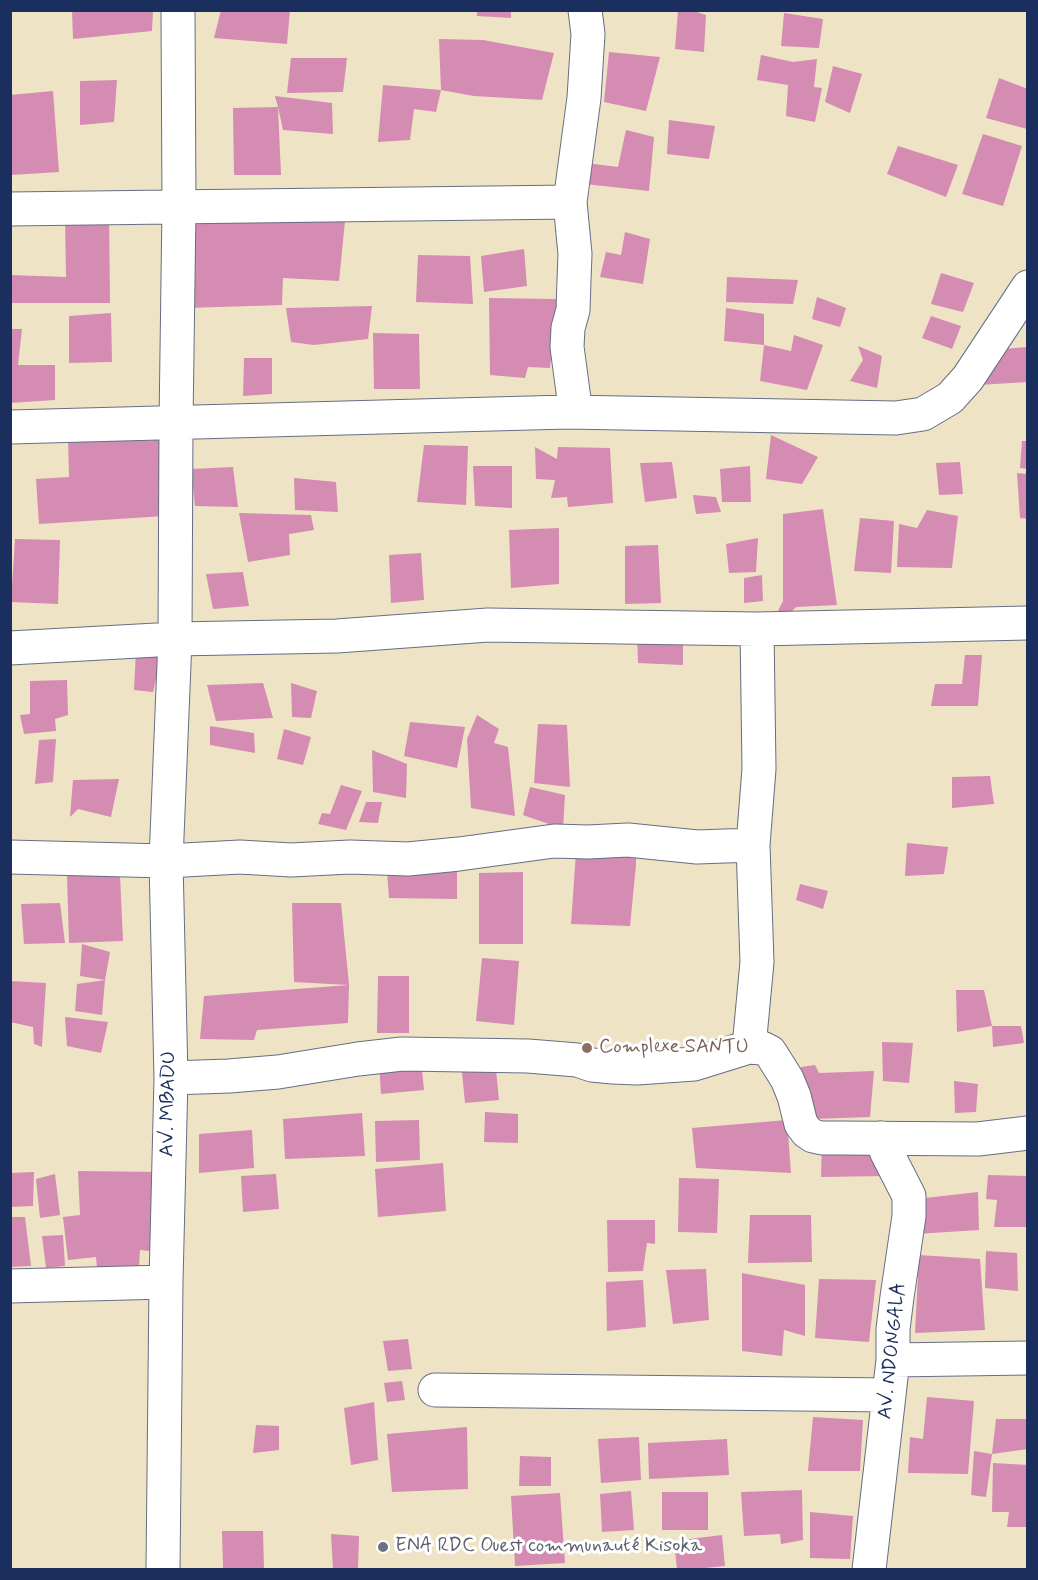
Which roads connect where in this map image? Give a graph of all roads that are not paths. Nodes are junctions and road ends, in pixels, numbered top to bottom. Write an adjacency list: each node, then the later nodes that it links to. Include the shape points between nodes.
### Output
1 (178, 10): 4 (street, AV. MBADU)
2 (585, 10): 3 (street, via 588,34 584,98)
3 (570, 202): 4 (street); 7 (street, via 575,254 567,347 574,399)
4 (179, 208): 5 (street); 8 (street, AV. MBADU)
5 (10, 209)
6 (1028, 287): 7 (street, via 968,378 950,398 923,414 896,417)
7 (567, 412): 8 (street)
8 (176, 423): 9 (street); 12 (street, AV. MBADU)
9 (10, 428)
10 (1028, 623): 11 (street)
11 (757, 629): 12 (street, via 488,625 337,636); 14 (street, via 759,769)
12 (175, 639): 13 (street); 16 (street, AV. MBADU)
13 (10, 648)
14 (753, 844): 16 (street, via 697,847 627,840 554,841 408,860 240,857); 17 (street, via 757,962)
15 (10, 857): 16 (street)
16 (166, 861): 18 (street, AV. MBADU)
17 (749, 1047): 18 (street, via 694,1064 637,1068 528,1056 402,1054 278,1071); 20 (street, via 770,1052 787,1079 807,1132 822,1138)
18 (171, 1078): 21 (street, AV. MBADU)
19 (1028, 1133): 20 (street, via 978,1139)
20 (881, 1138): 24 (street, AV. NDONGALA, via 909,1196 893,1329)
21 (166, 1282): 22 (street); 27 (street, AV. MBADU)
22 (10, 1286)
23 (1028, 1358): 24 (street)
24 (893, 1360): 26 (street, AV. NDONGALA)
25 (435, 1390): 26 (street)
26 (889, 1395): 28 (street, AV. NDONGALA)
27 (163, 1569)
28 (870, 1569)

